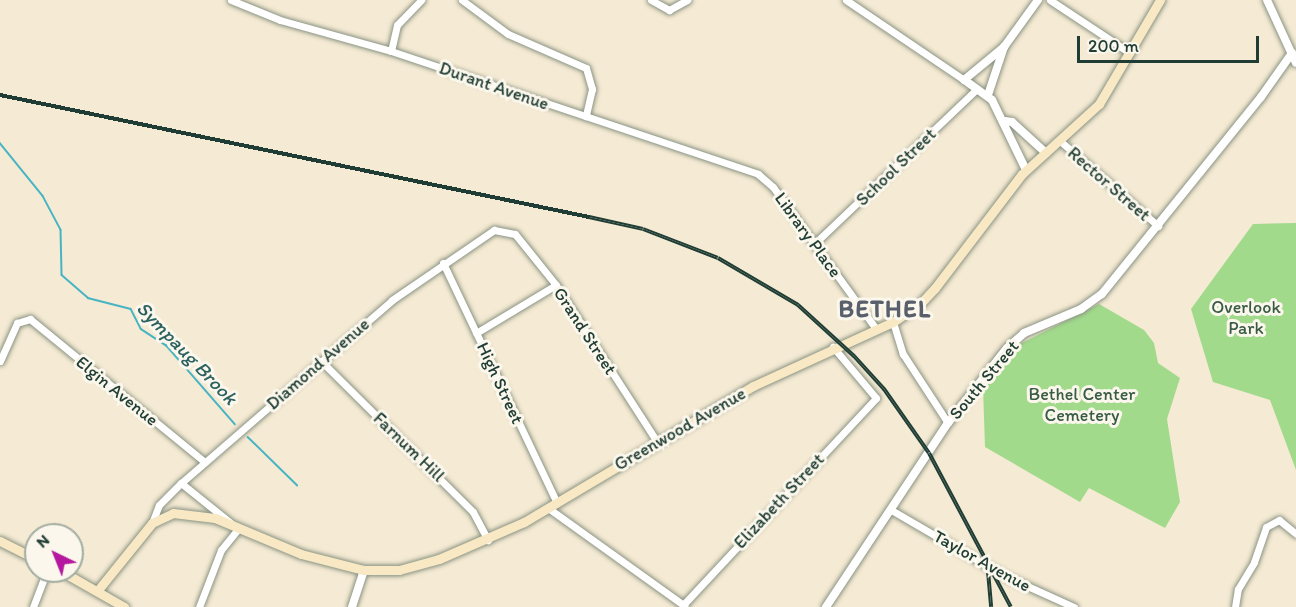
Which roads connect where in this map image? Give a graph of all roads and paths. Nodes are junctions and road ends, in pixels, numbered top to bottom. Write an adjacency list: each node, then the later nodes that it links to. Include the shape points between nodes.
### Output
1 (231, 0): 12 (street, Durant Avenue, via 280,20)
2 (421, 0): 12 (street, via 397,25)
3 (462, 0): 19 (street, via 508,34 586,68 592,89)
4 (651, 0): 5 (street, via 669,9)
5 (687, 0)
6 (846, 0): 16 (street)
7 (1038, 0): 11 (street)
8 (1050, 0): 13 (street)
9 (1160, 0): 13 (main road, Greenwood Avenue)
10 (1268, 0): 14 (street)
11 (1004, 46): 16 (street); 18 (street)
12 (391, 51): 19 (street, Durant Avenue)
13 (1130, 53): 21 (main road, Greenwood Avenue, via 1099,104)
14 (1292, 53): 15 (street); 25 (street, South Street)
15 (1296, 63)
16 (964, 80): 17 (street)
17 (977, 89): 18 (street); 27 (street, School Street)
18 (988, 95): 20 (street)
19 (586, 116): 24 (street, Durant Avenue)
20 (1005, 121): 22 (street, via 1012,122); 23 (street)
21 (1060, 141): 22 (main road, Greenwood Avenue); 25 (street, Rector Street)
22 (1046, 153): 23 (main road, Greenwood Avenue)
23 (1026, 170): 30 (main road, Greenwood Avenue, via 935,288)
24 (758, 174): 27 (street, Library Place, via 773,187)
25 (1158, 226): 36 (street, South Street, via 1102,294 1082,309 1024,333 1007,348)
26 (504, 229): 28 (street, Diamond Avenue, via 494,230); 29 (street, Grand Street, via 515,234)
27 (814, 244): 31 (street, Library Place)
28 (443, 263): 32 (street, High Street); 35 (street, Diamond Avenue, via 397,295)
29 (556, 285): 32 (street); 37 (street, Grand Street)
30 (893, 322): 31 (main road, Greenwood Avenue); 36 (street, via 903,354)
31 (876, 329): 33 (main road, Greenwood Avenue)
32 (476, 333): 40 (street, High Street)
33 (833, 348): 37 (main road, Greenwood Avenue, via 753,386); 52 (street, Elizabeth Street, via 876,398)
34 (0, 361): 38 (street, Elgin Avenue, via 17,323 30,319)
35 (321, 361): 38 (street, Diamond Avenue); 45 (street, Farnum Hill, via 473,512)
36 (948, 423): 41 (street, South Street)
37 (657, 442): 40 (main road, Greenwood Avenue)
38 (205, 462): 39 (street, Diamond Avenue)
39 (181, 483): 42 (street, Diamond Avenue, via 159,505); 43 (street)
40 (553, 505): 45 (main road, Greenwood Avenue); 52 (street)
41 (892, 511): 57 (street, South Street); 58 (street, Taylor Avenue, via 1002,575)
42 (152, 523): 43 (main road, Greenwood Avenue, via 173,513 186,512); 51 (main road)
43 (238, 529): 48 (main road, Greenwood Avenue, via 301,554); 55 (street, via 221,550)
44 (1296, 534): 59 (street, via 1279,520 1266,527 1254,562 1238,589)
45 (488, 540): 48 (main road, Greenwood Avenue, via 418,566)
46 (0, 541): 47 (main road)
47 (24, 553)
48 (364, 570): 56 (street)
49 (42, 583): 53 (street)
50 (84, 583): 51 (main road)
51 (98, 590): 54 (main road)
52 (685, 606)
53 (33, 607)
54 (124, 607)
55 (199, 607)
56 (352, 607)
57 (826, 607)
58 (1074, 607)
59 (1235, 607)

